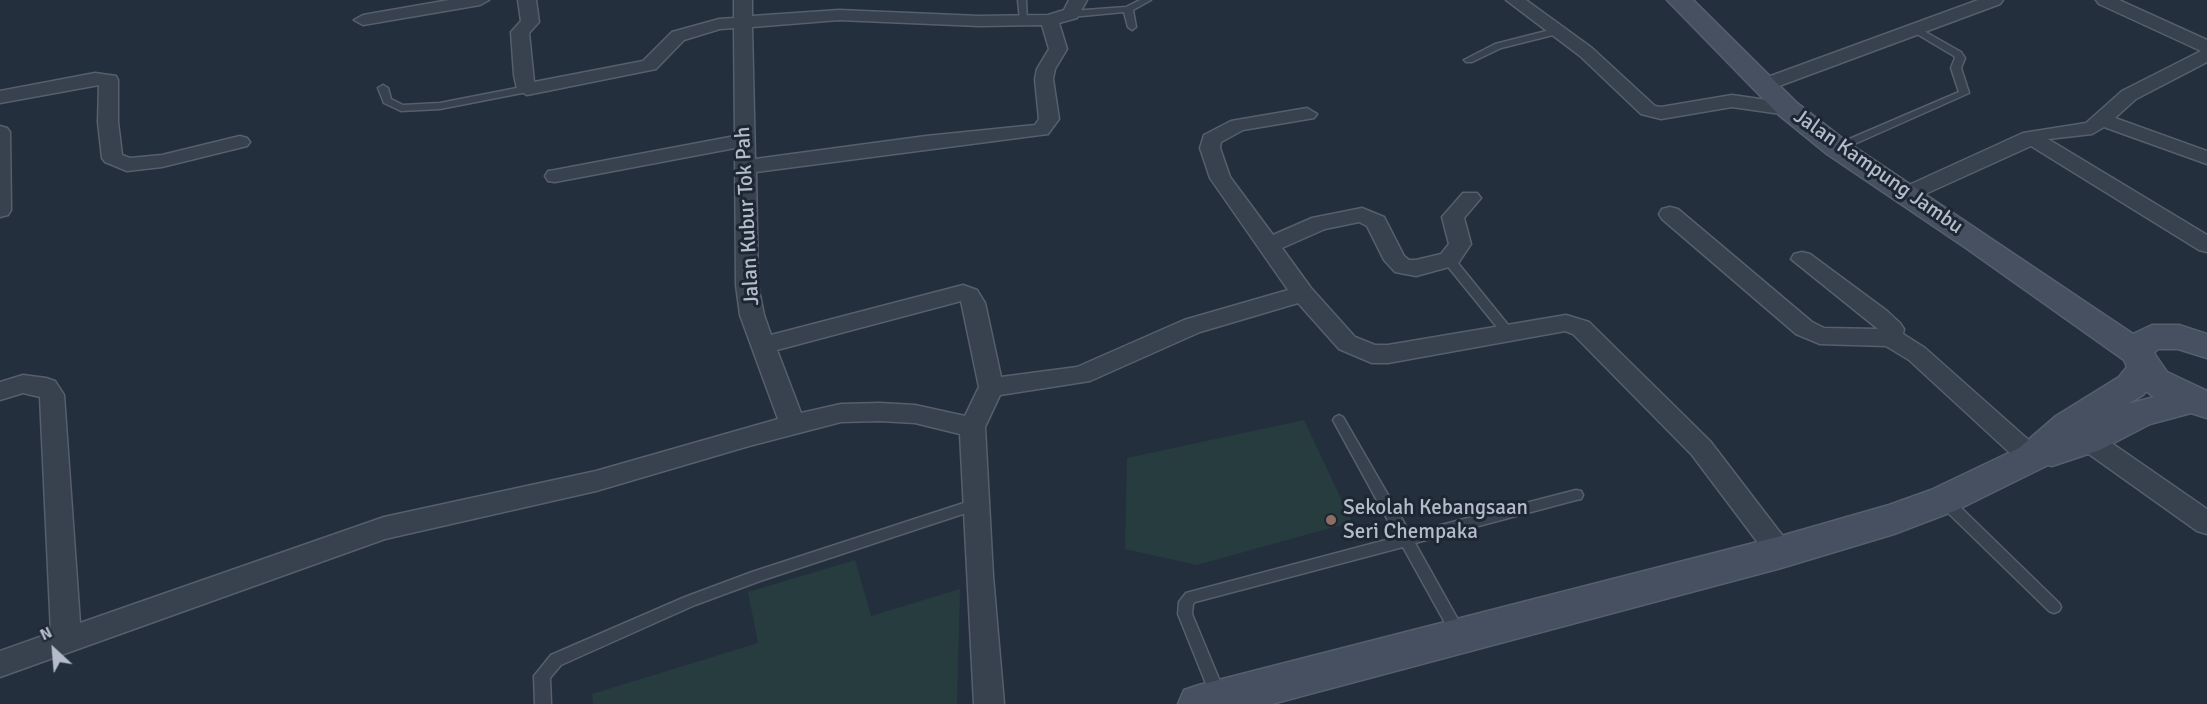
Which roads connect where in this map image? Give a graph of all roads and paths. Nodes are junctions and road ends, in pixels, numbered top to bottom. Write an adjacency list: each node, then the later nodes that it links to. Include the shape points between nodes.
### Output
1 (480, 0): 12 (street)
2 (527, 0): 23 (street, via 530,22 520,32)
3 (1023, 0): 13 (lane)
4 (1147, 0): 10 (lane)
5 (1515, 0): 17 (street)
6 (1679, 0): 21 (main road, Jalan Kampung Jambu)
7 (1994, 0): 16 (street)
8 (2105, 0): 18 (street)
9 (1075, 7): 10 (lane); 14 (street)
10 (1128, 9): 15 (lane)
11 (743, 10): 13 (street); 23 (street, via 678,36 649,65); 30 (street, Jalan Kubur Tok Pah)
12 (363, 20)
13 (1024, 20): 14 (street)
14 (1049, 20): 34 (street, via 1058,49 1046,69 1049,119 1041,130)
15 (1132, 27)
16 (1915, 29): 21 (street); 32 (lane, via 1960,56 1956,68 1964,93)
17 (1558, 31): 20 (lane, via 1498,46); 25 (street, via 1586,52 1642,107 1654,112 1732,101)
18 (2207, 47)
19 (2207, 55): 27 (street, via 2129,95)
20 (1469, 60)
21 (1764, 85): 25 (main road, Jalan Kampung Jambu)
22 (383, 88): 23 (lane, via 387,101 401,108 440,106)
23 (527, 89)
24 (0, 97): 31 (street, via 95,79 109,80 112,158 127,165 162,161)
25 (1788, 109): 32 (main road, Jalan Kampung Jambu)
26 (1307, 114): 41 (street, via 1238,125 1211,140 1209,148 1220,177)
27 (2103, 120): 29 (street, via 2092,128); 33 (street)
28 (0, 132): 38 (street)
29 (2030, 137): 36 (street); 40 (street)
30 (744, 140): 34 (street, Jalan Kubur Tok Pah); 35 (street)
31 (240, 142)
32 (1837, 148): 36 (main road, Jalan Kampung Jambu)
33 (2207, 158)
34 (745, 167): 47 (street, Jalan Kubur Tok Pah, via 747,285 752,315)
35 (555, 176)
36 (1905, 195): 48 (main road, Jalan Kampung Jambu, via 1977,241)
37 (1470, 198): 43 (street, via 1453,217 1460,246)
38 (0, 210)
39 (1670, 214): 46 (street, via 1804,328 1820,336)
40 (2207, 245)
41 (1268, 246): 43 (street, via 1320,223 1362,215 1376,222 1395,260 1403,267); 44 (street)
42 (1802, 259): 46 (street, via 1880,317 1892,329)
43 (1449, 260): 45 (lane)
44 (1303, 294): 45 (street, via 1347,343 1372,354); 49 (street, via 1192,326 1081,375)
45 (1509, 334): 62 (street, via 1566,323 1581,328 1701,448)
46 (1890, 338): 56 (street, via 1917,354)
47 (764, 345): 49 (street, via 963,293 973,303); 53 (street, Jalan Kubur Tok Pah)
48 (2171, 345): 51 (main road, Jalan Kampung Jambu, via 2155,381); 56 (main road, via 2131,386 2068,425)
49 (991, 387): 54 (street)
50 (0, 391): 65 (street, via 23,384 46,387 52,395)
51 (2199, 402): 55 (main road, via 2139,414)
52 (1339, 420): 61 (lane)
53 (793, 425): 54 (street, via 841,413 880,412 915,414); 65 (street, via 596,481 384,528)
54 (972, 427): 59 (street)
55 (2088, 440): 56 (main road); 60 (street)
56 (2032, 458): 58 (main road)
57 (1576, 495): 61 (lane)
58 (1944, 500): 62 (main road); 63 (lane)
59 (976, 504): 68 (lane, via 757,576 556,660 542,676); 69 (street)
60 (2207, 523)
61 (1407, 541): 64 (lane); 67 (lane, via 1191,597 1186,602 1185,614)
62 (1781, 552): 64 (main road)
63 (2054, 607)
64 (1460, 635): 67 (main road)
65 (66, 640): 66 (street)
66 (0, 664)
67 (1209, 702)
68 (543, 704)
69 (989, 704)

